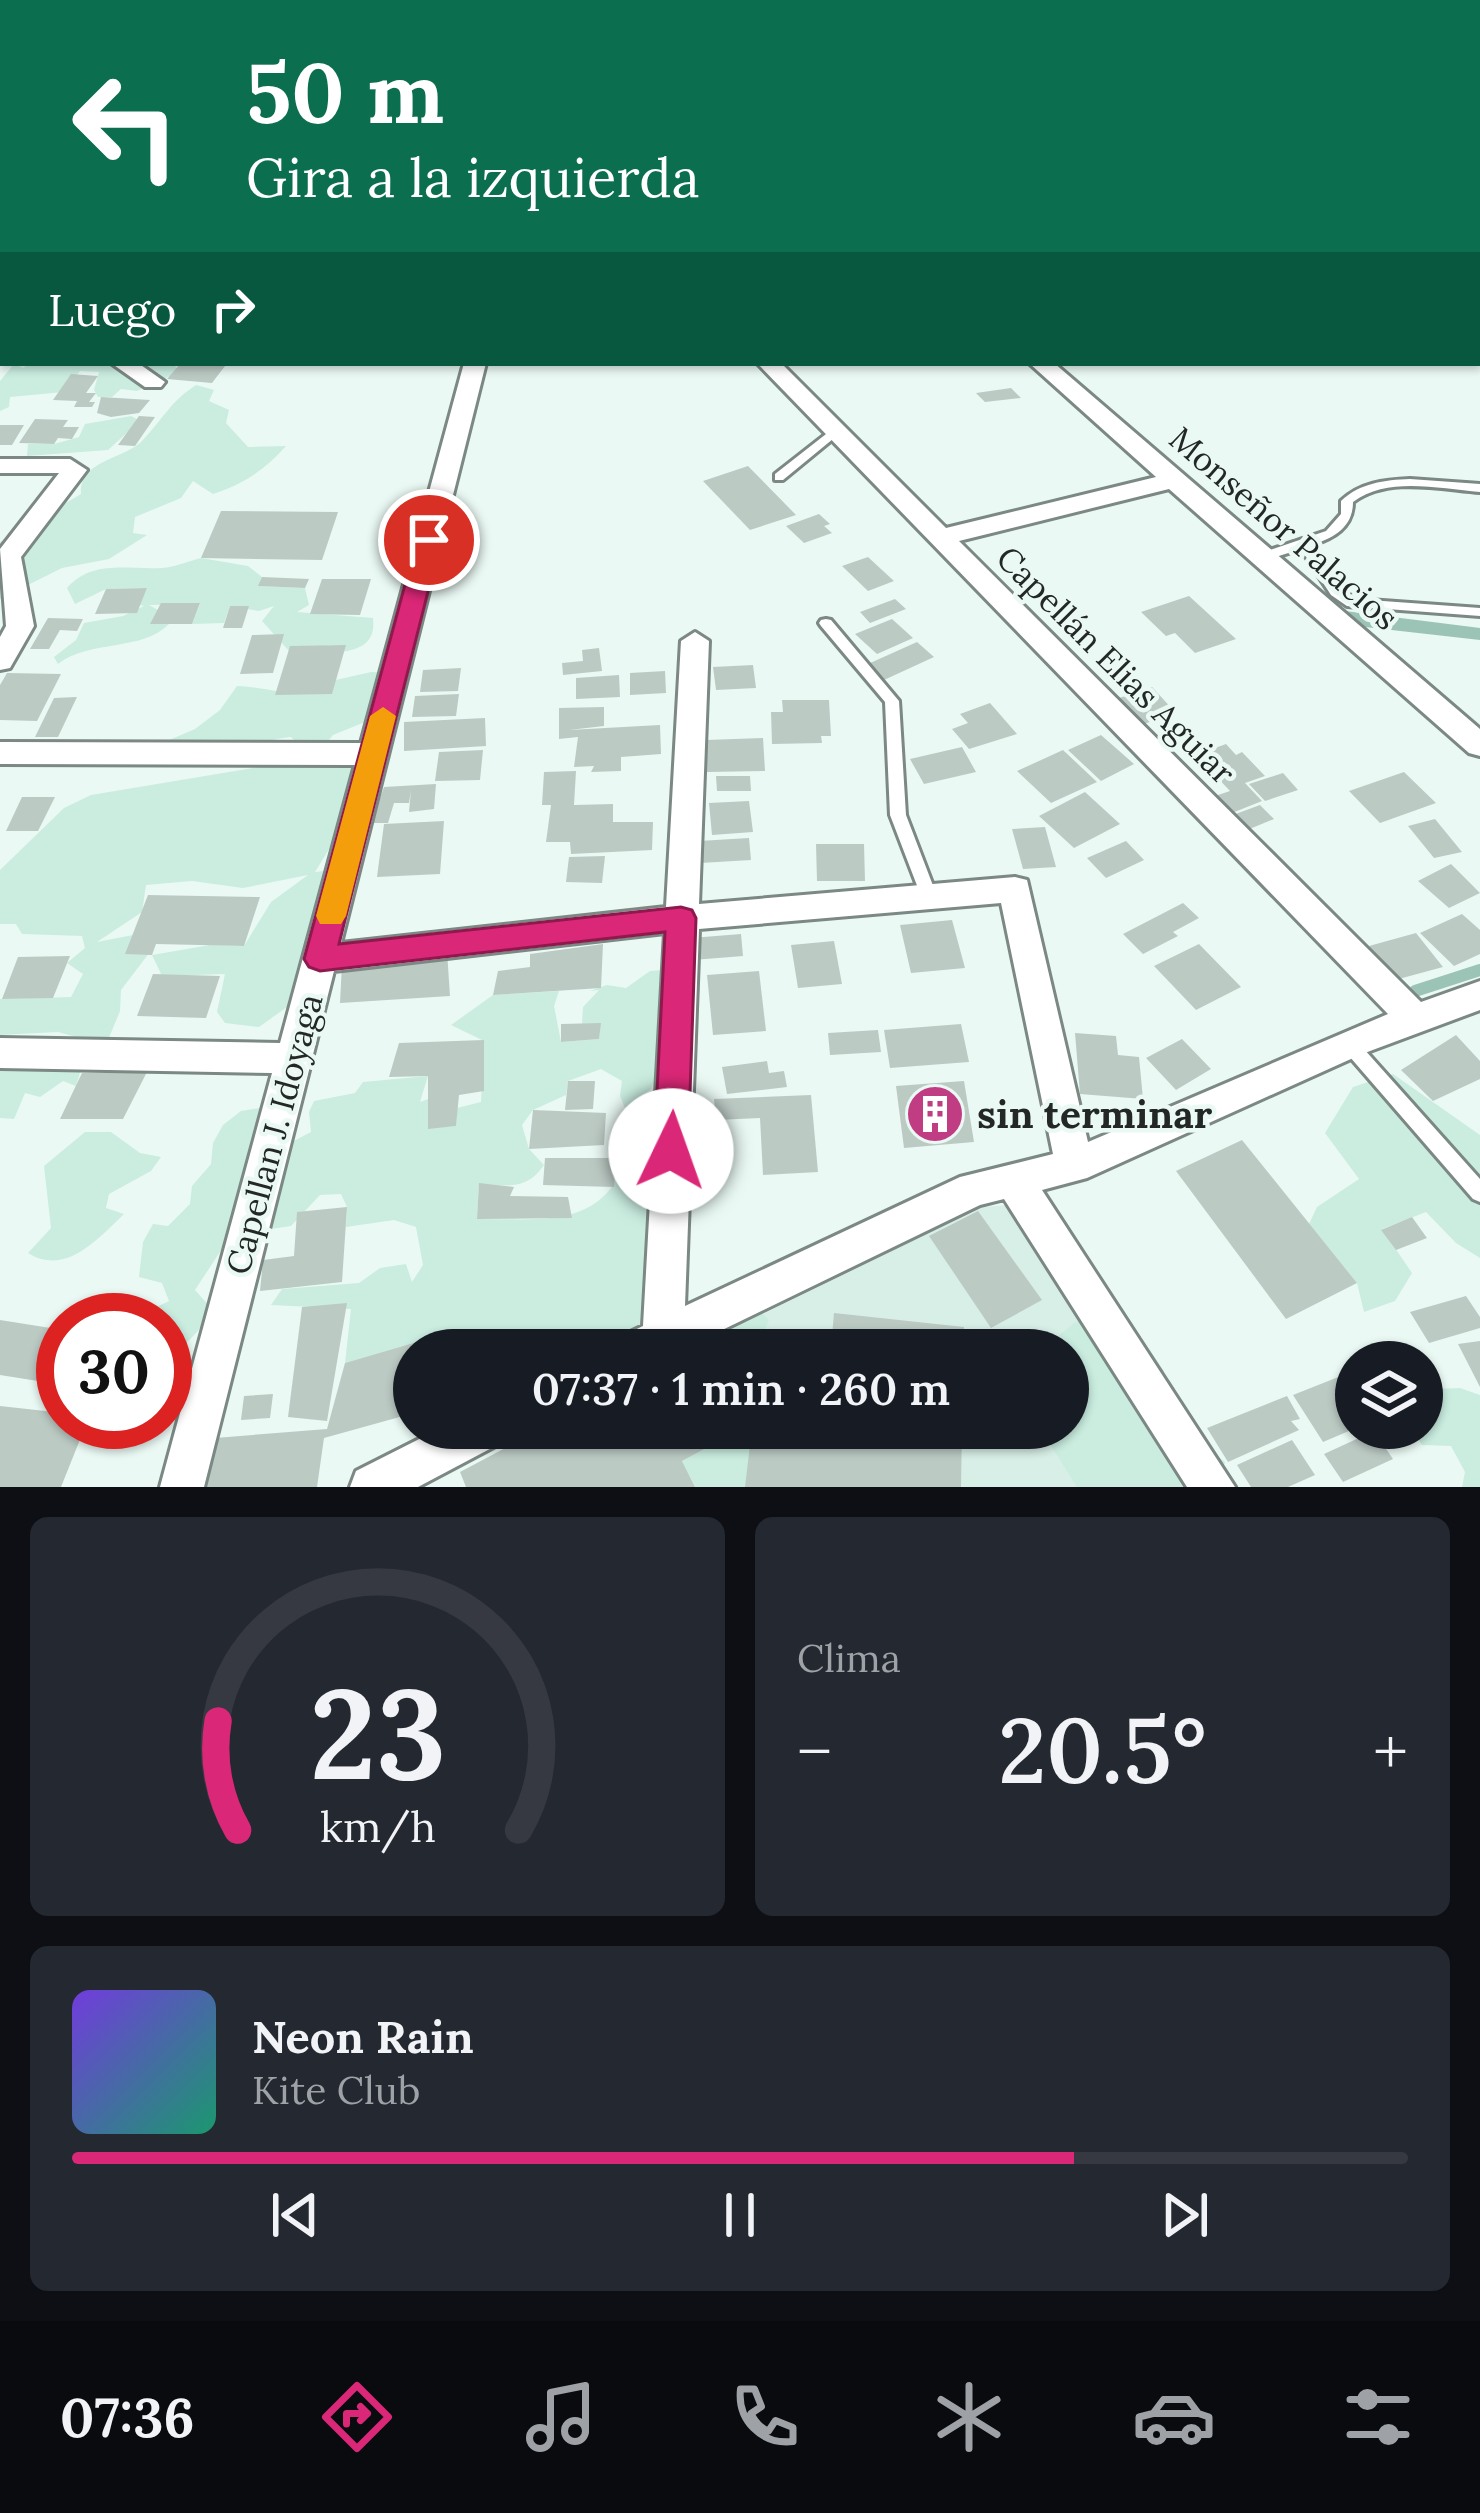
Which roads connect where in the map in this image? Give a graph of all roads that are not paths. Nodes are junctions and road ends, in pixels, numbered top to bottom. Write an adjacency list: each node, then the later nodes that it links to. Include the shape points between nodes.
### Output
1 (127, 366): 5 (street)
2 (475, 366): 20 (street, Capellan J. Idoyaga)
3 (771, 366): 6 (street, Capellán Elias Aguiar)
4 (1043, 366): 9 (street, Monseñor Palacios)
5 (153, 382)
6 (835, 431): 8 (lane); 11 (street, Capellán Elias Aguiar)
7 (0, 466): 17 (street, via 75,468 8,556 20,626)
8 (778, 477)
9 (1174, 480): 11 (street); 13 (street, Monseñor Palacios)
10 (1480, 488): 12 (lane, via 1356,491 1339,527)
11 (939, 538): 25 (street, Capellán Elias Aguiar)
12 (1306, 546): 13 (lane); 14 (lane, via 1352,603)
13 (1263, 557): 18 (street, Monseñor Palacios)
14 (1480, 612)
15 (826, 623): 21 (lane, via 892,701 898,815)
16 (695, 641): 22 (street)
17 (0, 662)
18 (1480, 746)
19 (0, 753): 20 (street)
20 (373, 754): 23 (street, Capellan J. Idoyaga)
21 (929, 896): 22 (street); 29 (street, via 1015,889)
22 (681, 918): 23 (street); 32 (street)
23 (320, 959): 28 (street, Capellan J. Idoyaga)
24 (1480, 995): 25 (street)
25 (1413, 1017): 26 (street)
26 (1348, 1044): 29 (street); 31 (lane)
27 (0, 1053): 28 (street)
28 (294, 1058): 35 (street, Capellan J. Idoyaga)
29 (1074, 1166): 30 (street)
30 (1013, 1180): 33 (street, via 974,1189); 37 (street)
31 (1480, 1193)
32 (651, 1329)
33 (679, 1329)
34 (445, 1449): 36 (street)
35 (182, 1487)
36 (372, 1487)
37 (1213, 1487)

